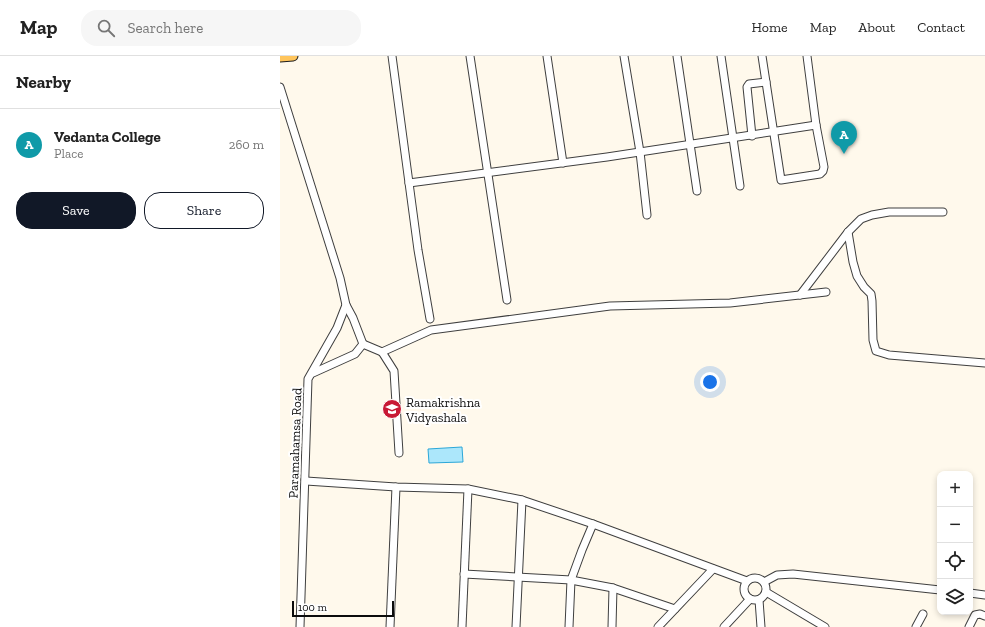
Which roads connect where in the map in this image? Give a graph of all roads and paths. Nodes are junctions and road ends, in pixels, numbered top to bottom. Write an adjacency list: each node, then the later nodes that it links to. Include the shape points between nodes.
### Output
1 (293, 56): 10 (main road)
2 (392, 56): 21 (street)
3 (470, 56): 20 (street)
4 (547, 56): 19 (street)
5 (624, 56): 18 (street)
6 (677, 56): 17 (street)
7 (721, 56): 16 (street)
8 (762, 56): 11 (street)
9 (807, 56): 13 (street)
10 (280, 57)
11 (766, 82): 14 (street); 15 (street, via 749,84 747,87)
12 (280, 87): 30 (street, via 340,278)
13 (816, 125): 14 (street); 14 (street, via 824,166 820,174 781,180)
14 (774, 132): 15 (street)
15 (752, 136): 16 (street)
16 (734, 138): 17 (street); 22 (street)
17 (690, 144): 18 (street); 23 (street)
18 (640, 152): 19 (street); 25 (street)
19 (562, 163): 20 (street)
20 (488, 173): 21 (street); 29 (street)
21 (409, 183): 31 (street)
22 (740, 186)
23 (697, 191)
24 (943, 212): 26 (street, via 889,212 872,215 861,219)
25 (647, 216)
26 (848, 232): 28 (street); 34 (street, via 857,276 871,294 872,340 876,351 889,355)
27 (826, 292): 28 (street)
28 (800, 295): 33 (street, via 730,303 610,306 432,330)
29 (507, 300)
30 (346, 305): 32 (street); 35 (street, Paramahamsa Road, via 338,328)
31 (430, 319)
32 (363, 344): 33 (street); 35 (street, via 355,354)
33 (380, 351): 36 (street, via 394,371)
34 (985, 363)
35 (312, 373): 37 (street, Paramahamsa Road, via 308,379)
36 (399, 453)
37 (306, 481): 38 (street); 58 (street, Paramahamsa Road)
38 (396, 487): 39 (street); 59 (street)
39 (468, 489): 40 (street); 43 (street)
40 (522, 500): 41 (street); 44 (street)
41 (593, 524): 42 (street); 45 (street)
42 (713, 569): 46 (street); 55 (street)
43 (464, 574): 44 (street); 60 (street)
44 (519, 577): 45 (street); 61 (street)
45 (571, 580): 48 (street); 62 (street)
46 (747, 581): 47 (street, via 756,578); 53 (street, via 744,591)
47 (764, 582): 49 (street, via 777,575 793,574); 50 (street)
48 (614, 588): 55 (street); 63 (street)
49 (937, 590)
50 (766, 592): 54 (street); 67 (street)
51 (973, 593): 52 (street)
52 (985, 595)
53 (750, 599): 54 (street); 65 (street)
54 (759, 600): 66 (street)
55 (674, 609): 64 (street)
56 (923, 614): 68 (street)
57 (985, 616): 69 (street, via 975,616)
58 (300, 627)
59 (390, 627)
60 (462, 627)
61 (516, 627)
62 (569, 627)
63 (612, 627)
64 (658, 627)
65 (724, 627)
66 (761, 627)
67 (825, 627)
68 (916, 627)
69 (969, 627)

